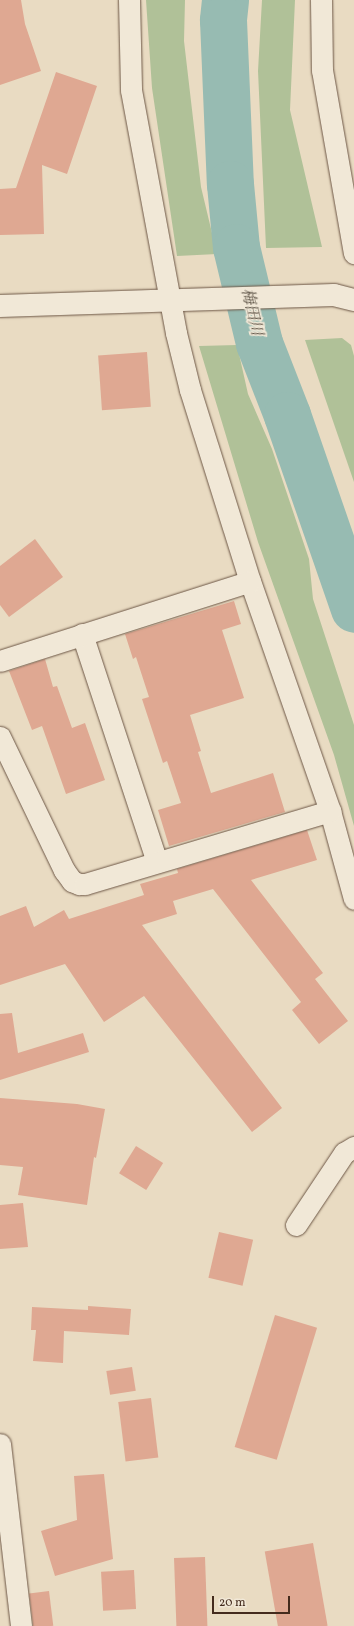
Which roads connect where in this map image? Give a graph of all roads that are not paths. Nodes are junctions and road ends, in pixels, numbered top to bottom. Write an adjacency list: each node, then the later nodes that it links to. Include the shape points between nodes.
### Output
1 (129, 0): 6 (street, via 131,90)
2 (321, 0): 3 (street, via 322,70)
3 (354, 253)
4 (354, 285): 5 (street)
5 (344, 298): 6 (street)
6 (178, 301): 7 (street); 8 (street, via 190,390)
7 (0, 306)
8 (250, 581): 9 (street); 12 (street)
9 (82, 634): 10 (street); 13 (street)
10 (0, 661)
11 (0, 737): 13 (street, via 64,870 72,881 85,884)
12 (330, 811): 13 (street); 14 (street)
13 (157, 862)
14 (354, 899)
15 (354, 1147): 16 (street, via 344,1153)
16 (296, 1225)
17 (0, 1444): 18 (street)
18 (21, 1626)

